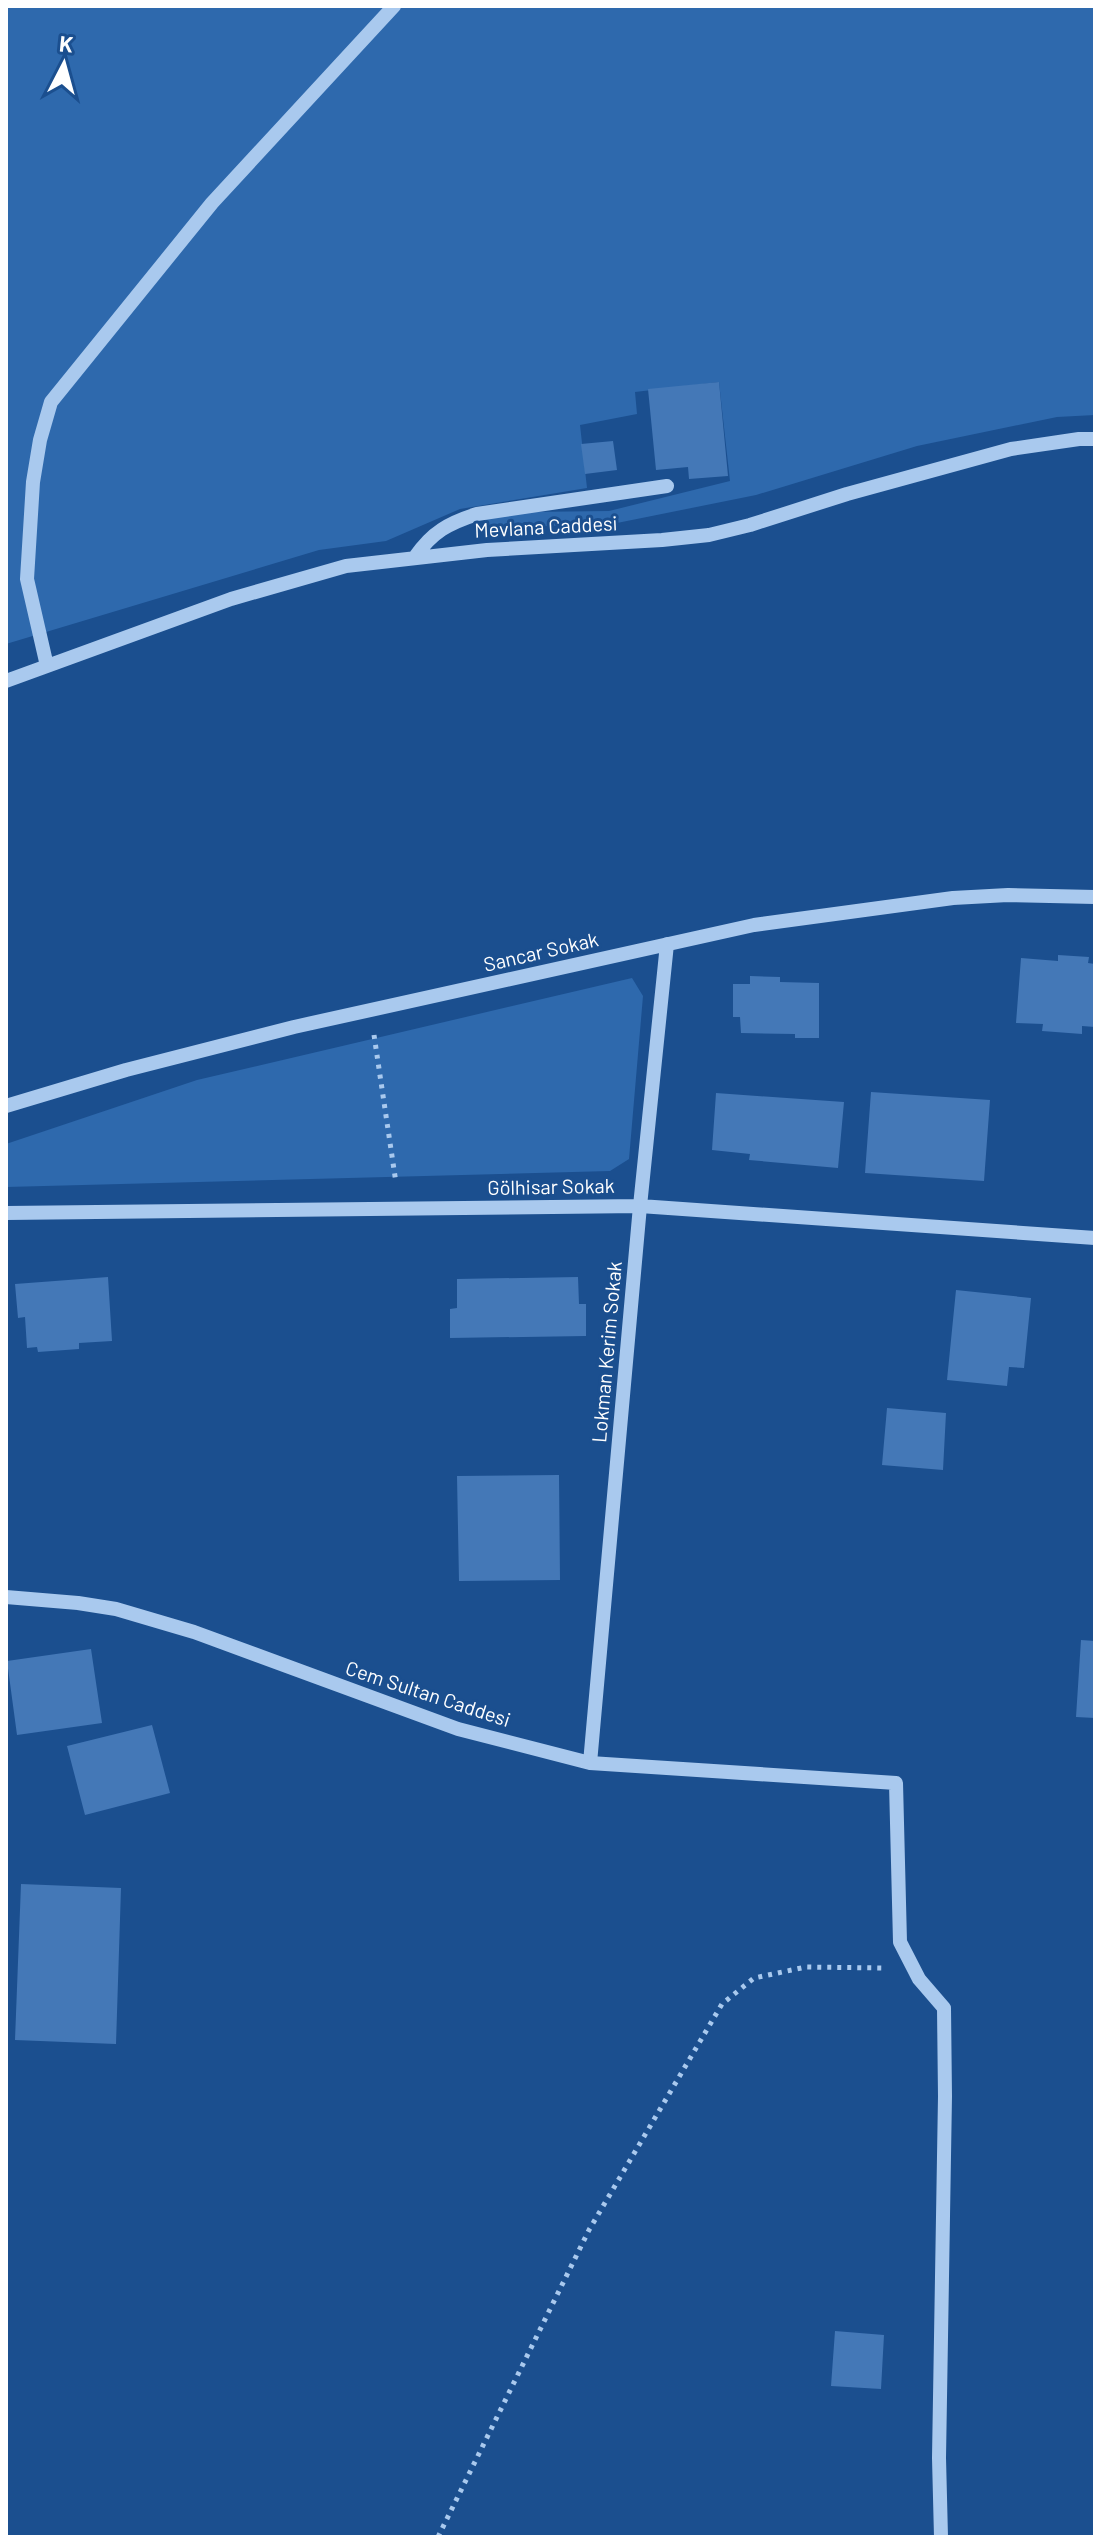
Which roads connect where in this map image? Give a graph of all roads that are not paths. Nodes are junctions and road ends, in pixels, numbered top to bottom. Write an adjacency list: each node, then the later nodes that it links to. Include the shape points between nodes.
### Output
1 (394, 6): 5 (street, via 212,203 51,402 33,482 27,579)
2 (1095, 439): 4 (street, Mevlana Caddesi, via 1011,449 709,535)
3 (667, 486): 4 (street, via 477,514 426,540)
4 (415, 557): 5 (street, Mevlana Caddesi, via 314,574)
5 (47, 666): 6 (street, Mevlana Caddesi)
6 (6, 681)
7 (1095, 897): 8 (street, Sancar Sokak, via 953,898 754,925)
8 (667, 944): 9 (street, Sancar Sokak, via 141,1066); 10 (street, Lokman Kerim Sokak)
9 (6, 1106)
10 (640, 1206): 11 (street, Gölhisar Sokak); 12 (street, Gölhisar Sokak); 14 (street, Lokman Kerim Sokak)
11 (6, 1213)
12 (1095, 1238)
13 (6, 1597): 14 (street, Cem Sultan Caddesi, via 116,1609 194,1632 458,1729)
14 (590, 1763): 15 (street, Cem Sultan Caddesi, via 896,1783 900,1942 919,1979 944,2008)
15 (941, 2537)

